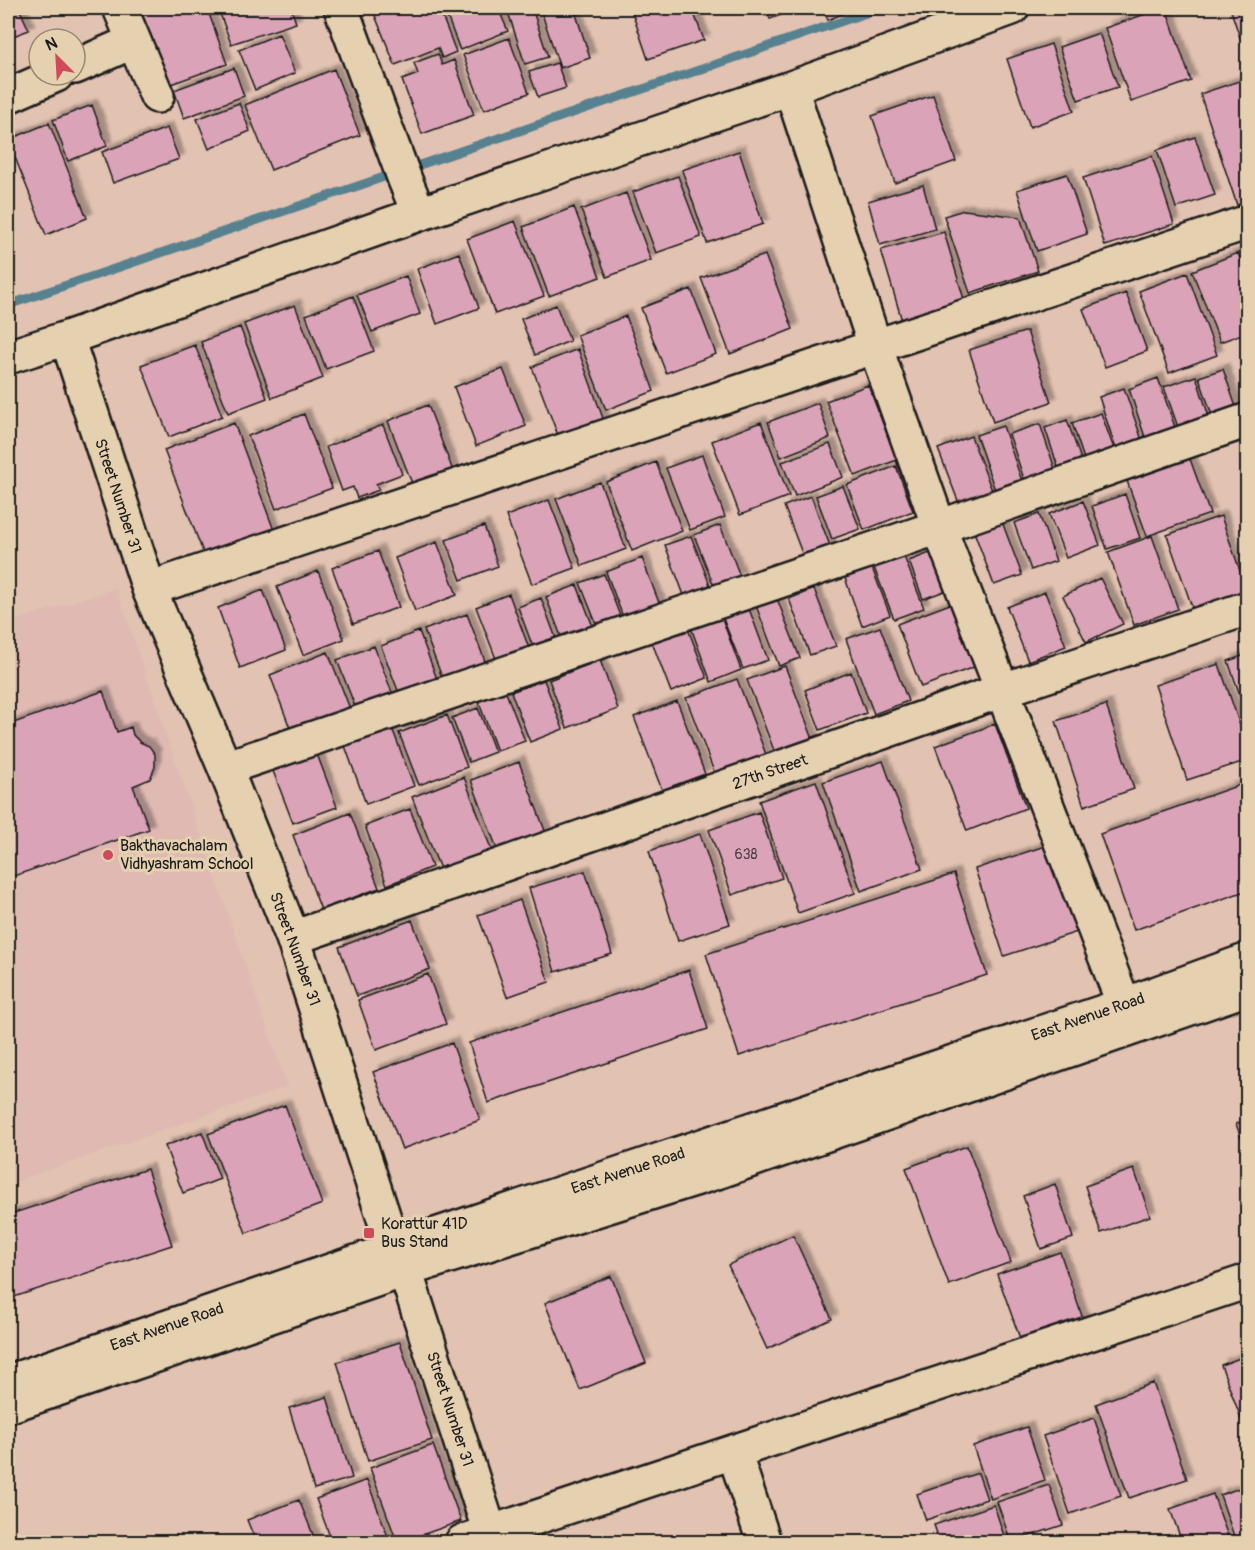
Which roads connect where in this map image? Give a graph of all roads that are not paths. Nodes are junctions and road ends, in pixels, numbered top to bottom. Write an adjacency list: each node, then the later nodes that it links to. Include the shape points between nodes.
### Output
1 (120, 8): 4 (street)
2 (341, 8): 10 (street)
3 (1012, 8): 7 (street)
4 (134, 41): 5 (street); 9 (street)
5 (87, 62)
6 (29, 87): 8 (street)
7 (791, 88): 10 (street); 13 (street)
8 (8, 96)
9 (157, 96)
10 (419, 214): 12 (street)
11 (1248, 222): 13 (street)
12 (67, 338): 14 (street); 17 (street, Street Number 31)
13 (875, 346): 16 (street); 17 (street)
14 (8, 357)
15 (1248, 420): 16 (street)
16 (939, 527): 19 (street); 20 (street)
17 (148, 590): 20 (street, Street Number 31)
18 (1248, 608): 19 (street, 27th Street)
19 (1003, 690): 21 (street, 27th Street); 24 (street)
20 (225, 768): 21 (street, Street Number 31)
21 (293, 938): 25 (street, Street Number 31)
22 (1248, 960): 24 (street, East Avenue Road)
23 (1248, 988): 25 (street, East Avenue Road, via 723,1170)
24 (1124, 1005): 25 (street, East Avenue Road)
25 (400, 1260): 27 (street, East Avenue Road); 28 (street, East Avenue Road); 30 (street, Street Number 31)
26 (1248, 1281): 29 (street)
27 (8, 1382)
28 (8, 1406)
29 (734, 1452): 30 (street); 31 (street)
30 (482, 1539)
31 (764, 1542)

